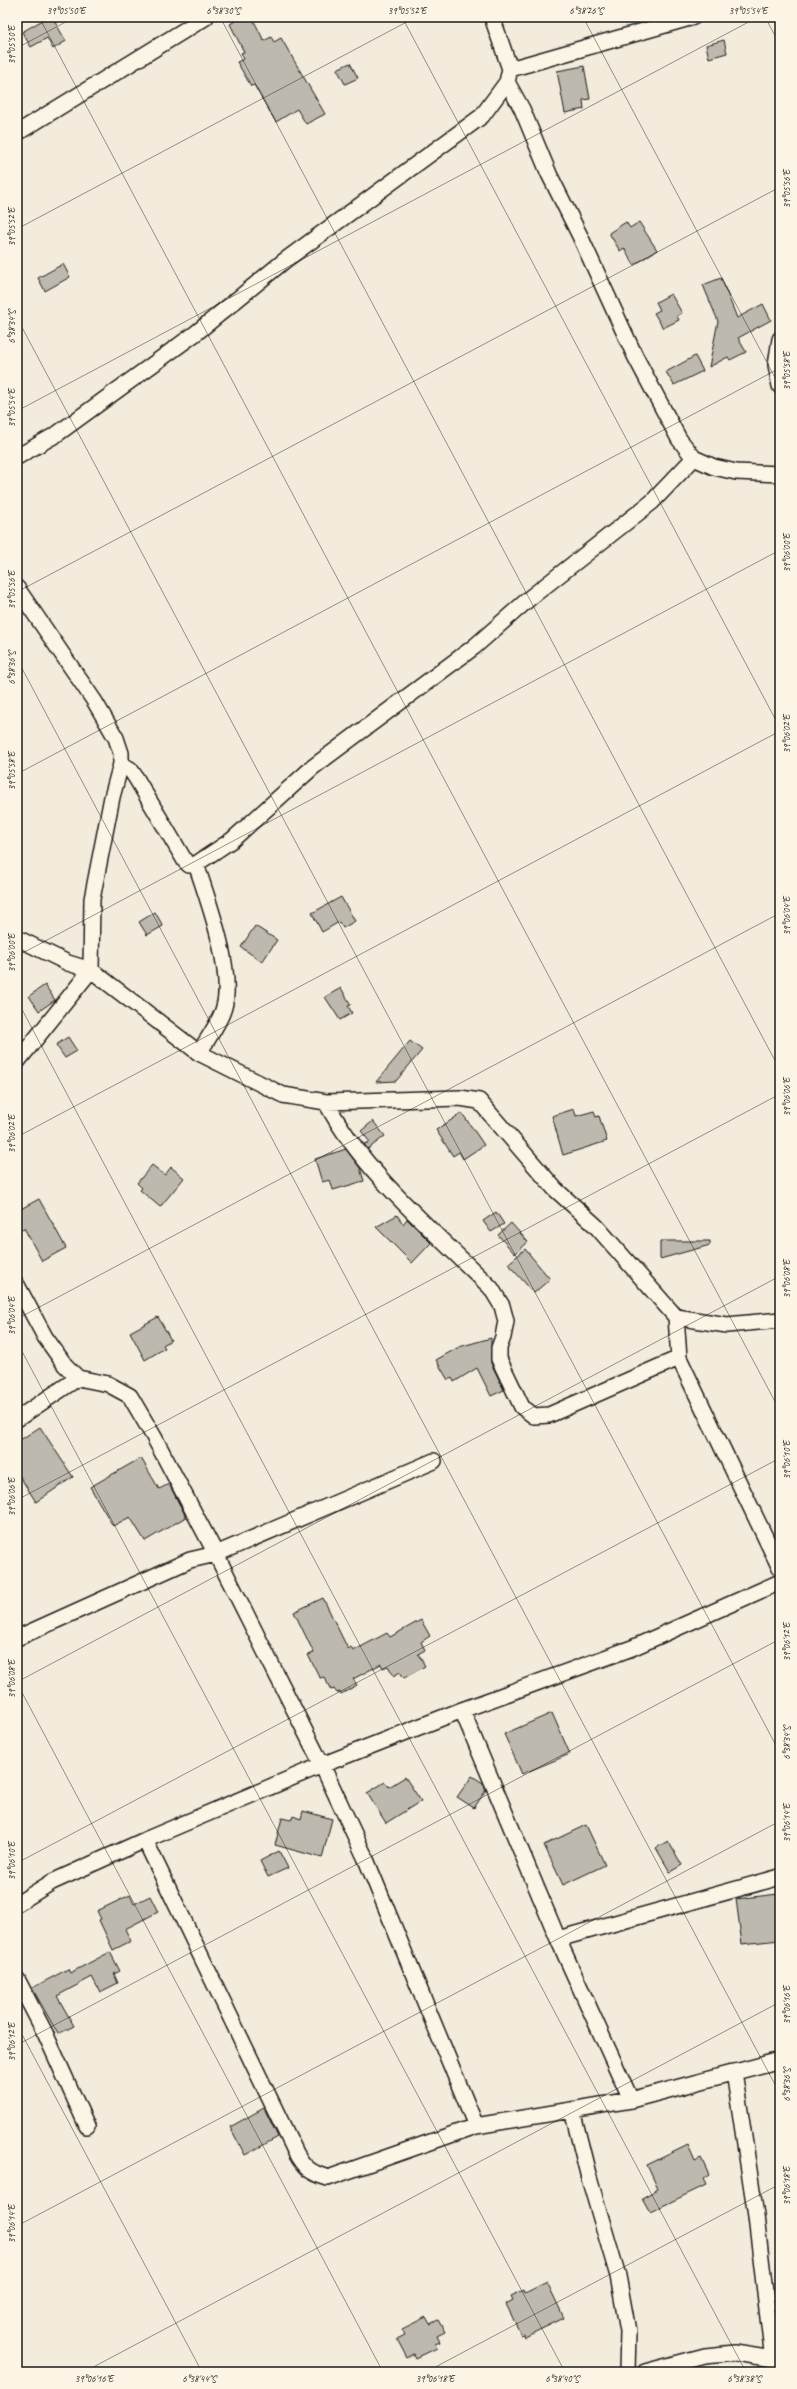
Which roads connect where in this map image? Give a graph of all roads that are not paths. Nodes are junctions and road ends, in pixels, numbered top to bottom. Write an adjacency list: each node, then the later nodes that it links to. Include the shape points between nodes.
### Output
1 (206, 17): 5 (street)
2 (492, 17): 4 (street)
3 (693, 17): 4 (street)
4 (508, 76): 8 (street, via 482,116 284,261 196,333 70,425); 9 (street, via 549,174 584,243 635,356 679,439)
5 (17, 133)
6 (780, 339): 7 (street, via 776,365)
7 (780, 386)
8 (17, 457)
9 (694, 458): 10 (street, via 714,467 736,472); 13 (street, via 652,502 531,597 474,647 313,767 232,840)
10 (780, 474)
11 (17, 588): 12 (street, via 95,702 116,738)
12 (122, 764): 13 (street, via 130,769 136,778 185,861 189,865); 15 (street, via 112,797 92,899)
13 (196, 864): 16 (street, via 218,930 226,996 224,1009)
14 (17, 938): 15 (street, via 68,963)
15 (91, 970): 16 (street); 17 (street)
16 (199, 1053): 18 (street, via 283,1095)
17 (17, 1062)
18 (326, 1102): 20 (street, via 460,1098 479,1101 555,1189 596,1226); 22 (street, via 339,1127 369,1166 491,1288 502,1306 506,1321 499,1348 499,1360 522,1407 534,1416 549,1415)
19 (17, 1286): 23 (street, via 45,1337)
20 (676, 1317): 21 (street, via 726,1325); 22 (street)
21 (780, 1320)
22 (679, 1358): 27 (street)
23 (78, 1378): 24 (street); 26 (street, via 108,1384 130,1396)
24 (17, 1419)
25 (434, 1461): 26 (street)
26 (216, 1554): 29 (street, via 190,1560); 31 (street)
27 (780, 1568)
28 (780, 1582): 30 (street, via 632,1648)
29 (17, 1638)
30 (462, 1710): 31 (street); 35 (street)
31 (322, 1765): 32 (street); 42 (street, via 368,1864)
32 (145, 1840): 34 (street, via 52,1882); 42 (street, via 304,2166 314,2174 328,2178)
33 (780, 1876): 35 (street)
34 (17, 1904)
35 (558, 1939): 39 (street)
36 (17, 1979): 41 (street, via 45,2033)
37 (780, 2060): 38 (street)
38 (734, 2072): 39 (street); 43 (street)
39 (631, 2100): 40 (street)
40 (572, 2110): 42 (street); 44 (street, via 618,2276 628,2331)
41 (87, 2126)
42 (476, 2126)
43 (777, 2360): 45 (street, via 735,2353 705,2356)
44 (627, 2372)
45 (645, 2372)

